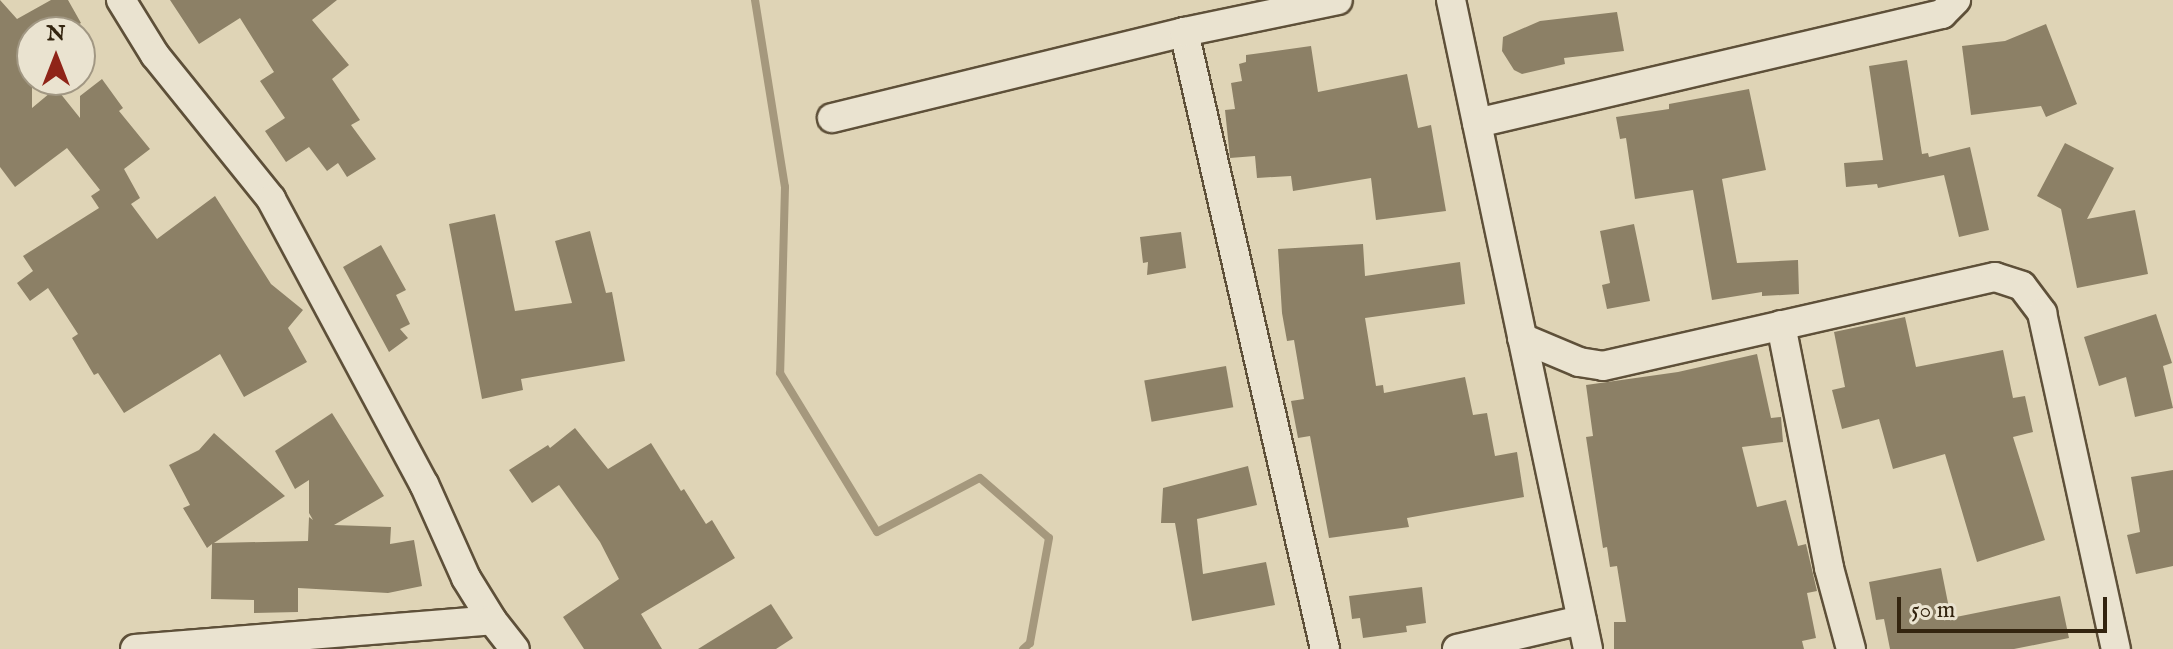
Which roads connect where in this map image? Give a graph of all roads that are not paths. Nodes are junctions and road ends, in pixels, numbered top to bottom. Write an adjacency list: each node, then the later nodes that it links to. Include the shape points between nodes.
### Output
1 (121, 0): 10 (street, via 155,55 271,199)
2 (1338, 0): 5 (street)
3 (1451, 0): 7 (street)
4 (1956, 0): 7 (street, via 1942,14)
5 (1184, 32): 6 (street); 14 (street)
6 (832, 118)
7 (1477, 123): 9 (street)
8 (1781, 325): 9 (street, via 1603,366 1579,362); 17 (street, via 1829,568); 18 (street, via 1995,277 2022,286 2042,313)
9 (1522, 338): 11 (street)
10 (492, 620): 12 (street); 13 (street)
11 (1582, 620): 15 (street); 16 (street)
12 (135, 649)
13 (515, 649)
14 (1325, 649)
15 (1457, 649)
16 (1588, 649)
17 (1851, 649)
18 (2116, 649)

